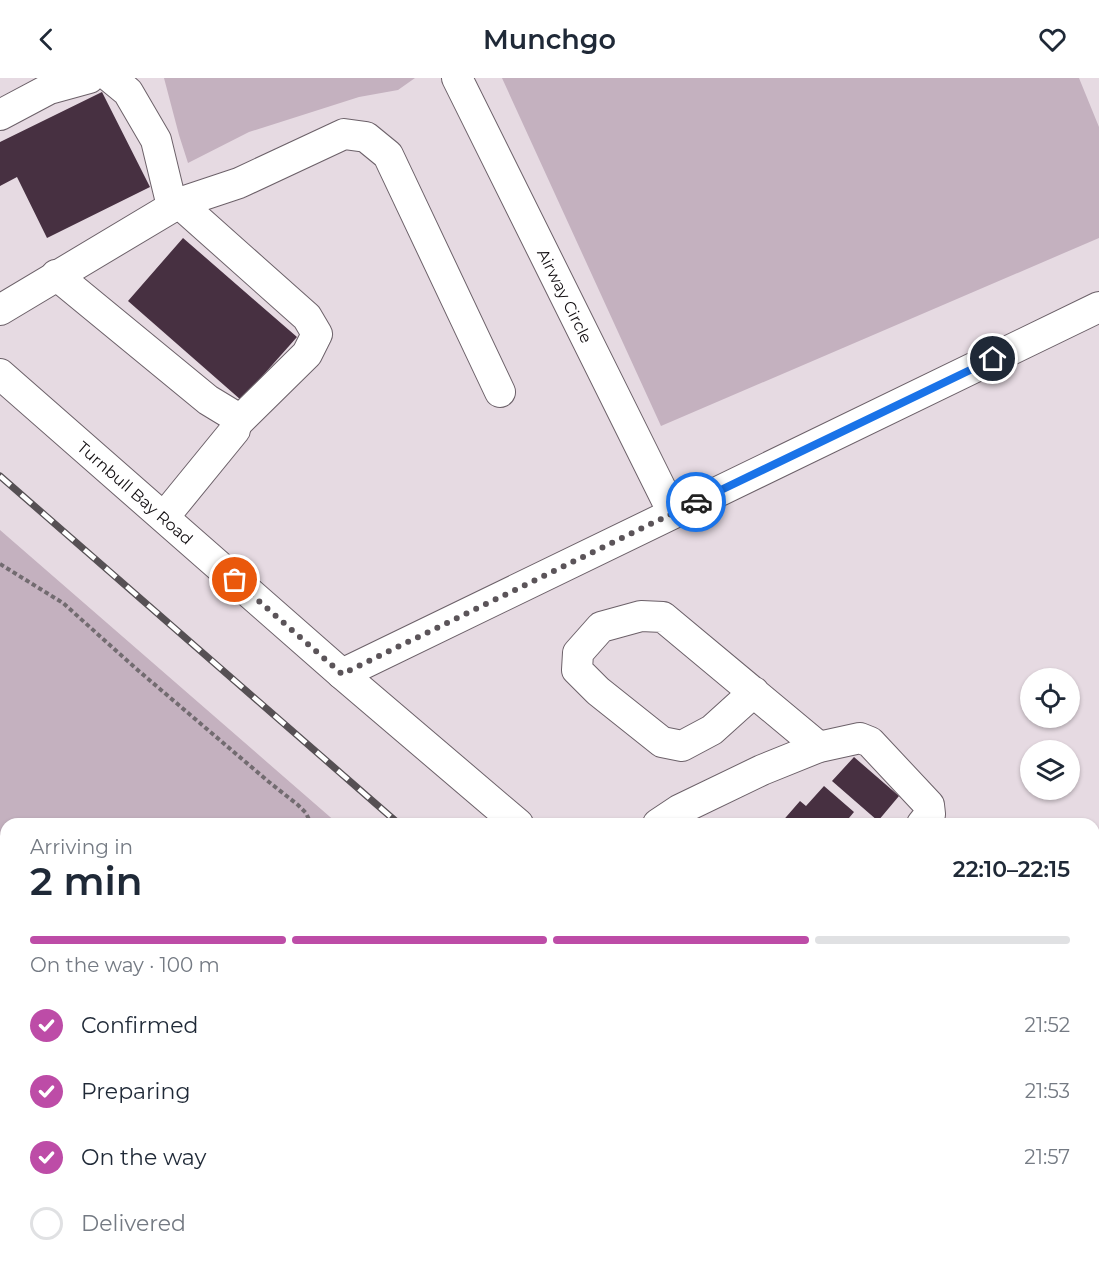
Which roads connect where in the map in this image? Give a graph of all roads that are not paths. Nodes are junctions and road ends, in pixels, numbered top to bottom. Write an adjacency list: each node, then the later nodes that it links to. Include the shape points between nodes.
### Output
1 (88, 78): 4 (street, via 49,89)
2 (111, 78): 5 (street, via 128,92 156,140 170,198)
3 (457, 78): 12 (street, Airway Circle)
4 (0, 115)
5 (179, 202): 6 (street); 10 (street, via 239,183 344,134 366,137 388,155); 11 (street, via 307,316 317,334 307,354)
6 (57, 276): 8 (street); 11 (street, via 208,400 236,417)
7 (1099, 307): 12 (street)
8 (0, 310)
9 (0, 374): 13 (street, Turnbull Bay Road)
10 (500, 392)
11 (236, 424): 13 (street)
12 (673, 513): 14 (street)
13 (164, 517): 14 (street, Turnbull Bay Road)
14 (342, 674): 17 (street, Turnbull Bay Road)
15 (754, 692): 15 (street, via 663,617 641,616 601,627 578,652 578,670 662,742 682,746 712,730); 16 (street)
16 (819, 747): 18 (street, via 762,771); 19 (street, via 860,738 870,742 929,805)
17 (511, 818)
18 (679, 818)
19 (927, 818)

